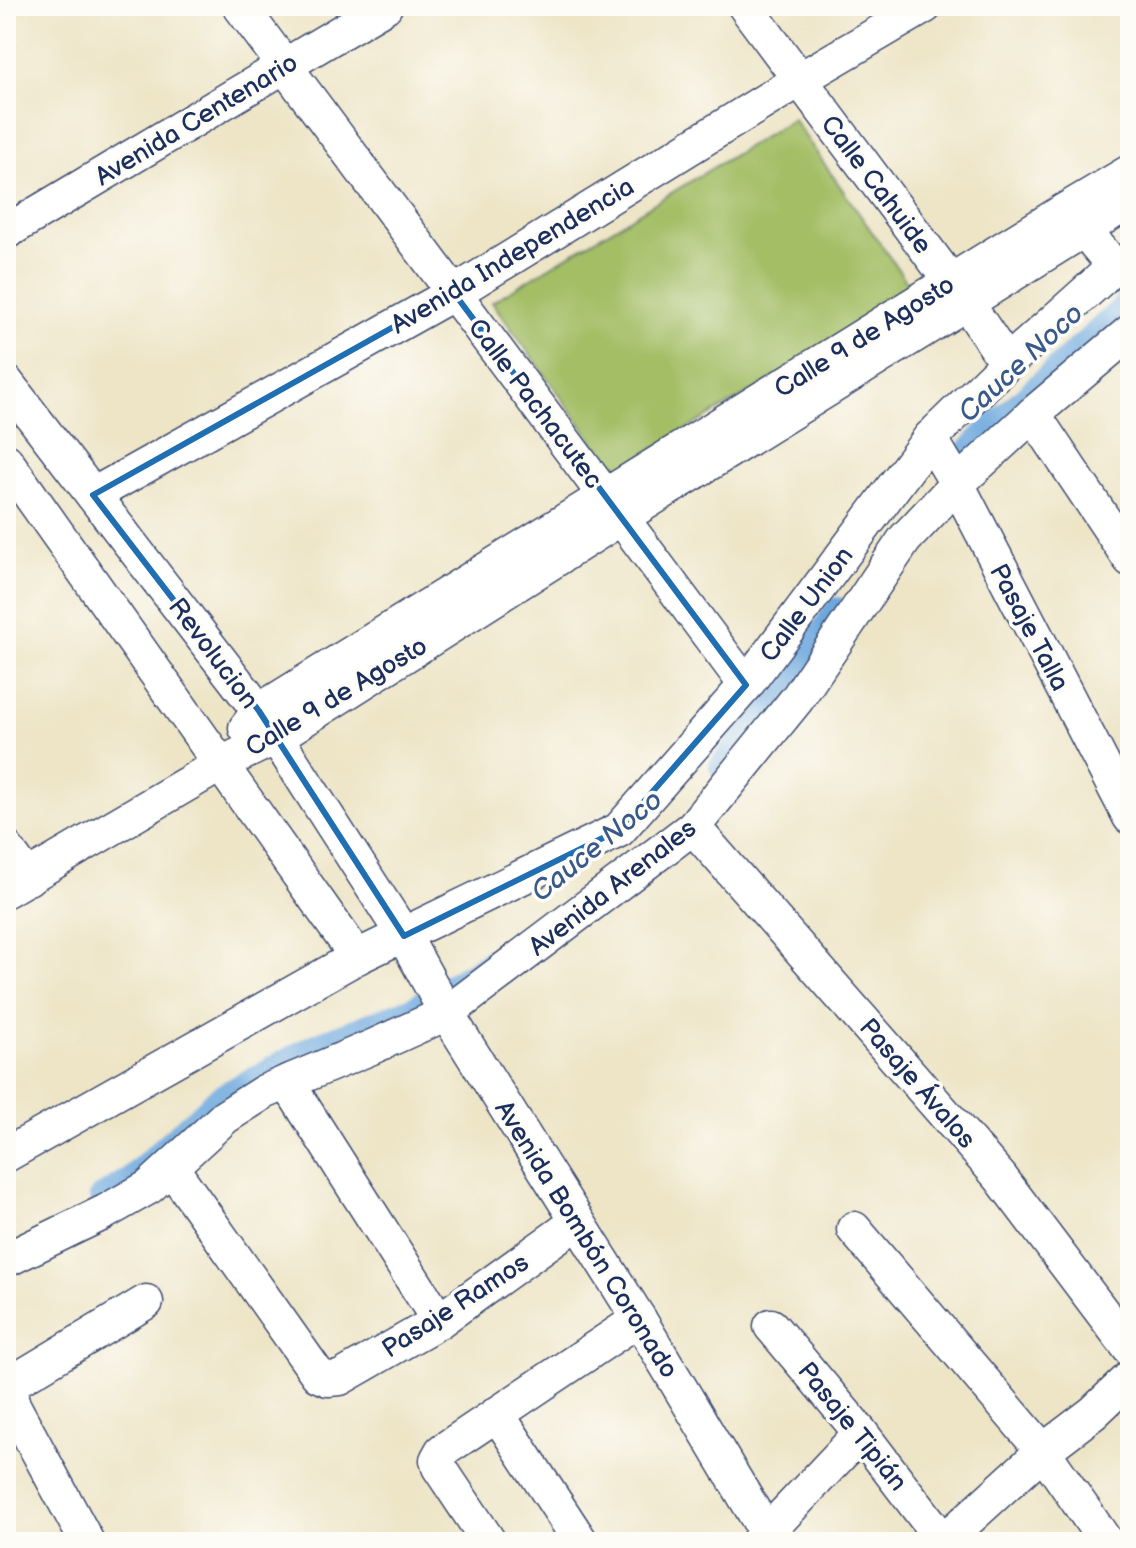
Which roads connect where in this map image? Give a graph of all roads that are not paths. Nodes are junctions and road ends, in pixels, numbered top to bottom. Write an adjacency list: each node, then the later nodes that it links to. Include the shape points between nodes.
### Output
1 (240, 6): 5 (street, Calle Pachacutec)
2 (385, 6): 5 (street, Avenida Centenario)
3 (745, 6): 6 (street, Calle Cahuide)
4 (925, 6): 6 (street, Avenida Independencia)
5 (284, 66): 10 (street, Avenida Centenario); 13 (street, Calle Pachacutec)
6 (799, 80): 12 (street, Calle Cahuide); 13 (street, Avenida Independencia)
7 (1130, 172): 9 (street, Calle 9 de Agosto)
8 (1130, 201): 9 (street, Calle 9 de Agosto)
9 (1074, 220): 11 (street, Calle Union); 12 (street, Calle 9 de Agosto)
10 (6, 232)
11 (1122, 273): 15 (street, Calle Union, via 1102,278)
12 (959, 292): 15 (street, Calle Cahuide); 21 (street, Calle 9 de Agosto)
13 (454, 293): 20 (street, Avenida Independencia); 21 (street, Calle Pachacutec)
14 (1130, 332): 17 (street, Avenida Arenales)
15 (1007, 363): 19 (street, Calle Union)
16 (6, 382): 20 (street, Revolucion)
17 (1033, 414): 19 (street, Avenida Arenales); 22 (street)
18 (6, 461): 25 (street)
19 (947, 467): 23 (street, Calle Union); 26 (street, Pasaje Talla); 27 (street, Avenida Arenales, via 797,699)
20 (93, 495): 24 (street, Revolucion)
21 (613, 507): 23 (street, Calle Pachacutec); 24 (street, Calle 9 de Agosto)
22 (1130, 559)
23 (746, 685): 30 (street, Calle Union, via 619,830)
24 (267, 724): 25 (street, Calle 9 de Agosto); 30 (street, Revolucion)
25 (221, 764): 29 (street); 31 (street)
26 (1130, 817)
27 (693, 827): 32 (street, Avenida Arenales); 43 (street, Pasaje Ávalos, via 1000,1177)
28 (6, 848): 29 (street)
29 (17, 884)
30 (404, 936): 31 (street); 32 (street, Avenida Bombón Coronado)
31 (357, 957): 34 (street)
32 (445, 1011): 33 (street, Avenida Arenales); 36 (street, Avenida Bombón Coronado)
33 (287, 1082): 35 (street, Avenida Arenales, via 225,1117); 41 (street)
34 (6, 1155)
35 (171, 1167): 38 (street, Avenida Arenales, via 149,1187 105,1212); 41 (street, Pasaje Ramos, via 318,1375 340,1378)
36 (577, 1222): 40 (street, Avenida Bombón Coronado); 41 (street, Pasaje Ramos)
37 (854, 1229): 47 (street)
38 (6, 1260)
39 (146, 1302): 49 (street, via 15,1381 10,1393)
40 (639, 1319): 45 (street); 48 (street, Avenida Bombón Coronado)
41 (439, 1321)
42 (781, 1338): 46 (street, Pasaje Tipián)
43 (1130, 1349)
44 (1130, 1378): 47 (street)
45 (497, 1414): 50 (street, via 442,1451 437,1460); 51 (street)
46 (861, 1433): 48 (street); 52 (street, Pasaje Tipián)
47 (1043, 1451): 52 (street); 53 (street)
48 (766, 1539)
49 (87, 1542)
50 (489, 1542)
51 (581, 1542)
52 (943, 1542)
53 (1106, 1542)

